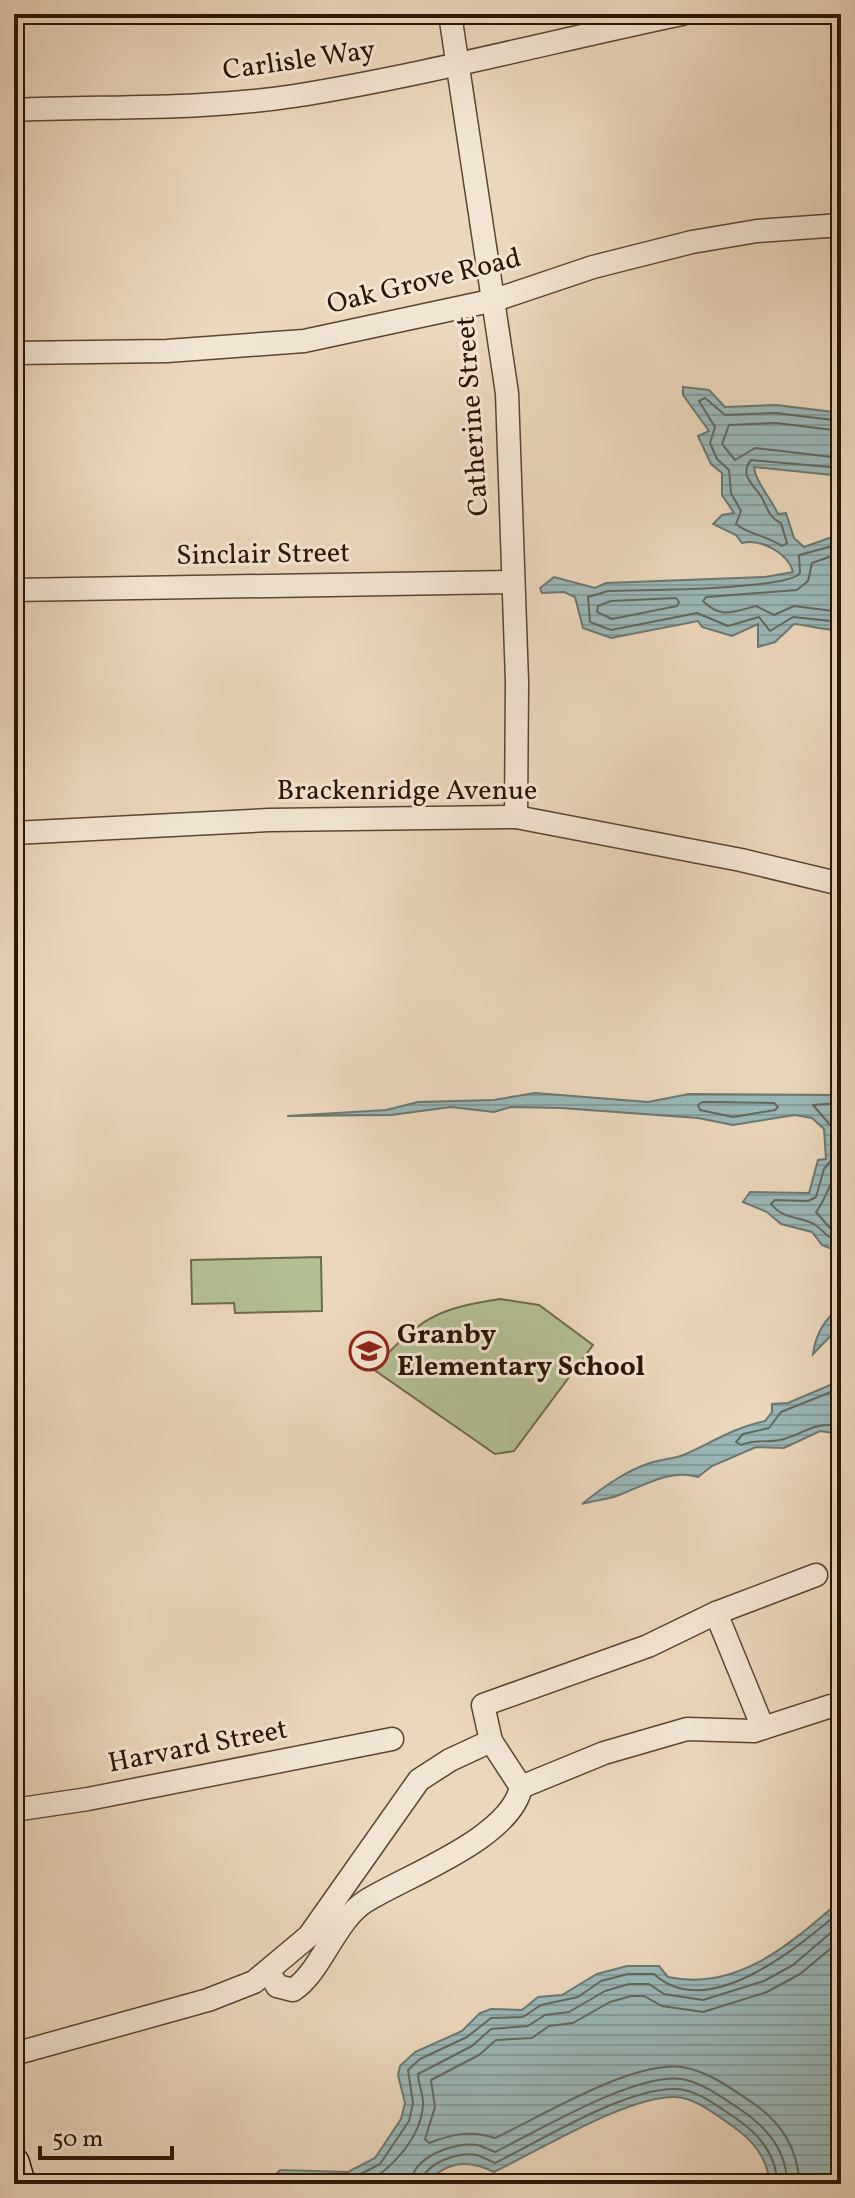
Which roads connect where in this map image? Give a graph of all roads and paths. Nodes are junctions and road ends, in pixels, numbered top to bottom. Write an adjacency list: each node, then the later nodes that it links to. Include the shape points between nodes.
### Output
1 (450, 14): 3 (street, Catherine Street)
2 (682, 14): 3 (street, Carlisle Way)
3 (458, 63): 4 (street, Carlisle Way, via 237,103); 6 (street, Catherine Street)
4 (14, 110)
5 (841, 225): 6 (street, Oak Grove Road, via 692,242)
6 (495, 300): 7 (street, Oak Grove Road, via 304,341 167,351); 8 (street, Catherine Street, via 507,393)
7 (14, 353)
8 (512, 582): 9 (street, Sinclair Street); 10 (street, Catherine Street)
9 (14, 590)
10 (516, 817): 11 (street, Brackenridge Avenue, via 269,820); 12 (street, Brackenridge Avenue)
11 (14, 833)
12 (841, 884)
13 (816, 1575): 14 (street)
14 (716, 1613): 16 (street); 18 (street, via 648,1646 483,1705)
15 (831, 1706): 16 (street)
16 (763, 1728): 19 (street, via 687,1729 604,1753)
17 (392, 1739): 20 (street, Harvard Street)
18 (491, 1741): 19 (street); 21 (street, via 433,1770 407,1793 309,1936)
19 (521, 1787): 21 (street, via 507,1814 480,1836 363,1903 334,1935 304,1982 293,1990 277,1986)
20 (14, 1810)
21 (269, 1972): 22 (street, via 225,1995)
22 (14, 2054)
23 (14, 2163): 24 (street)
24 (20, 2184)

